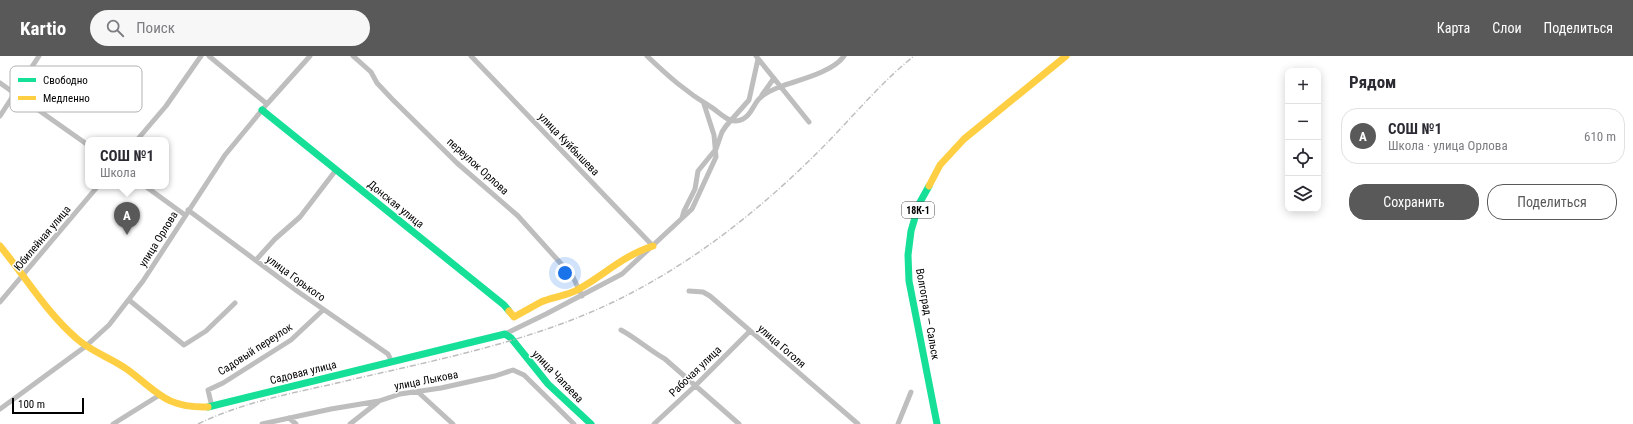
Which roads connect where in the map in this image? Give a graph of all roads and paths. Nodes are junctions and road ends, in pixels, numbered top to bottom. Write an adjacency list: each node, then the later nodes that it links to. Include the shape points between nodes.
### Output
1 (39, 56): 11 (street)
2 (201, 56): 24 (street, via 166,106)
3 (209, 56): 19 (street, Донская улица)
4 (310, 56): 19 (street, улица Орлова)
5 (353, 56): 37 (street, переулок Орлова, via 452,158 518,216 573,277)
6 (471, 56): 33 (street, улица Куйбышева)
7 (647, 56): 18 (street, via 677,84)
8 (844, 56): 14 (street, via 825,70)
9 (1066, 56): 67 (street, Волгоград — Сальск / 18К-1, via 959,143 940,165 920,204 910,239 909,281)
10 (757, 58): 12 (street); 22 (street, via 749,100)
11 (33, 66)
12 (774, 78): 14 (street); 16 (street)
13 (0, 83): 15 (street)
14 (781, 86): 16 (street); 23 (street)
15 (10, 90)
16 (759, 98): 22 (street, via 743,120)
17 (10, 101): 21 (street)
18 (704, 104): 22 (street); 26 (street)
19 (265, 107): 27 (street, Донская улица); 30 (street, улица Орлова, via 225,155)
20 (42, 112): 25 (street)
21 (0, 116)
22 (731, 120): 26 (street, via 722,132)
23 (809, 122)
24 (140, 137)
25 (85, 143)
26 (716, 149): 31 (street, via 716,157 698,198); 31 (street, via 698,171 695,189)
27 (336, 170): 34 (street, via 300,217); 42 (street, Донская улица, via 504,305)
28 (96, 189): 35 (street, Юбилейная улица)
29 (150, 189): 30 (street, улица Горького)
30 (186, 213): 34 (street, улица Горького); 38 (street, улица Орлова)
31 (681, 221): 33 (street)
32 (0, 246): 35 (street, Садовая улица)
33 (653, 246): 37 (street, Садовая улица, via 619,261); 37 (street, Садовая улица, via 622,274)
34 (256, 260): 41 (street, улица Горького)
35 (24, 276): 39 (street, Юбилейная улица); 46 (street, Садовая улица, via 49,311)
36 (689, 290): 44 (street, улица Гоголя, via 710,296)
37 (581, 292): 42 (street, Садовая улица, via 542,302); 45 (street, Садовая улица)
38 (129, 300): 40 (street, via 184,345 206,331); 46 (street, улица Орлова, via 99,336)
39 (0, 302)
40 (235, 303)
41 (324, 310): 47 (street, улица Горького, via 388,354); 53 (street, Садовый переулок, via 291,340 208,390)
42 (514, 317)
43 (620, 330): 48 (street, via 665,359)
44 (750, 332): 48 (street, Рабочая улица); 65 (street, улица Гоголя)
45 (505, 334): 47 (street, Садовая улица); 62 (street, улица Чапаева, via 561,399)
46 (86, 346): 51 (street, Садовая улица, via 117,362); 54 (street, улица Орлова)
47 (392, 362): 53 (street, Садовая улица)
48 (695, 386): 63 (street, Рабочая улица); 64 (street)
49 (418, 392): 52 (street, улица Лыкова, via 400,394); 60 (street); 61 (street, улица Лыкова, via 513,370 524,374)
50 (911, 392): 66 (street)
51 (158, 396): 53 (street, Садовая улица, via 182,406); 56 (street)
52 (379, 401): 55 (street, улица Лыкова); 59 (street)
53 (212, 407)
54 (0, 409)
55 (289, 418): 57 (street, улица Лыкова); 58 (street)
56 (113, 424)
57 (262, 424)
58 (296, 424)
59 (350, 424)
60 (454, 424)
61 (574, 424)
62 (591, 424)
63 (654, 424)
64 (738, 424)
65 (858, 424)
66 (898, 424)
67 (937, 424)

